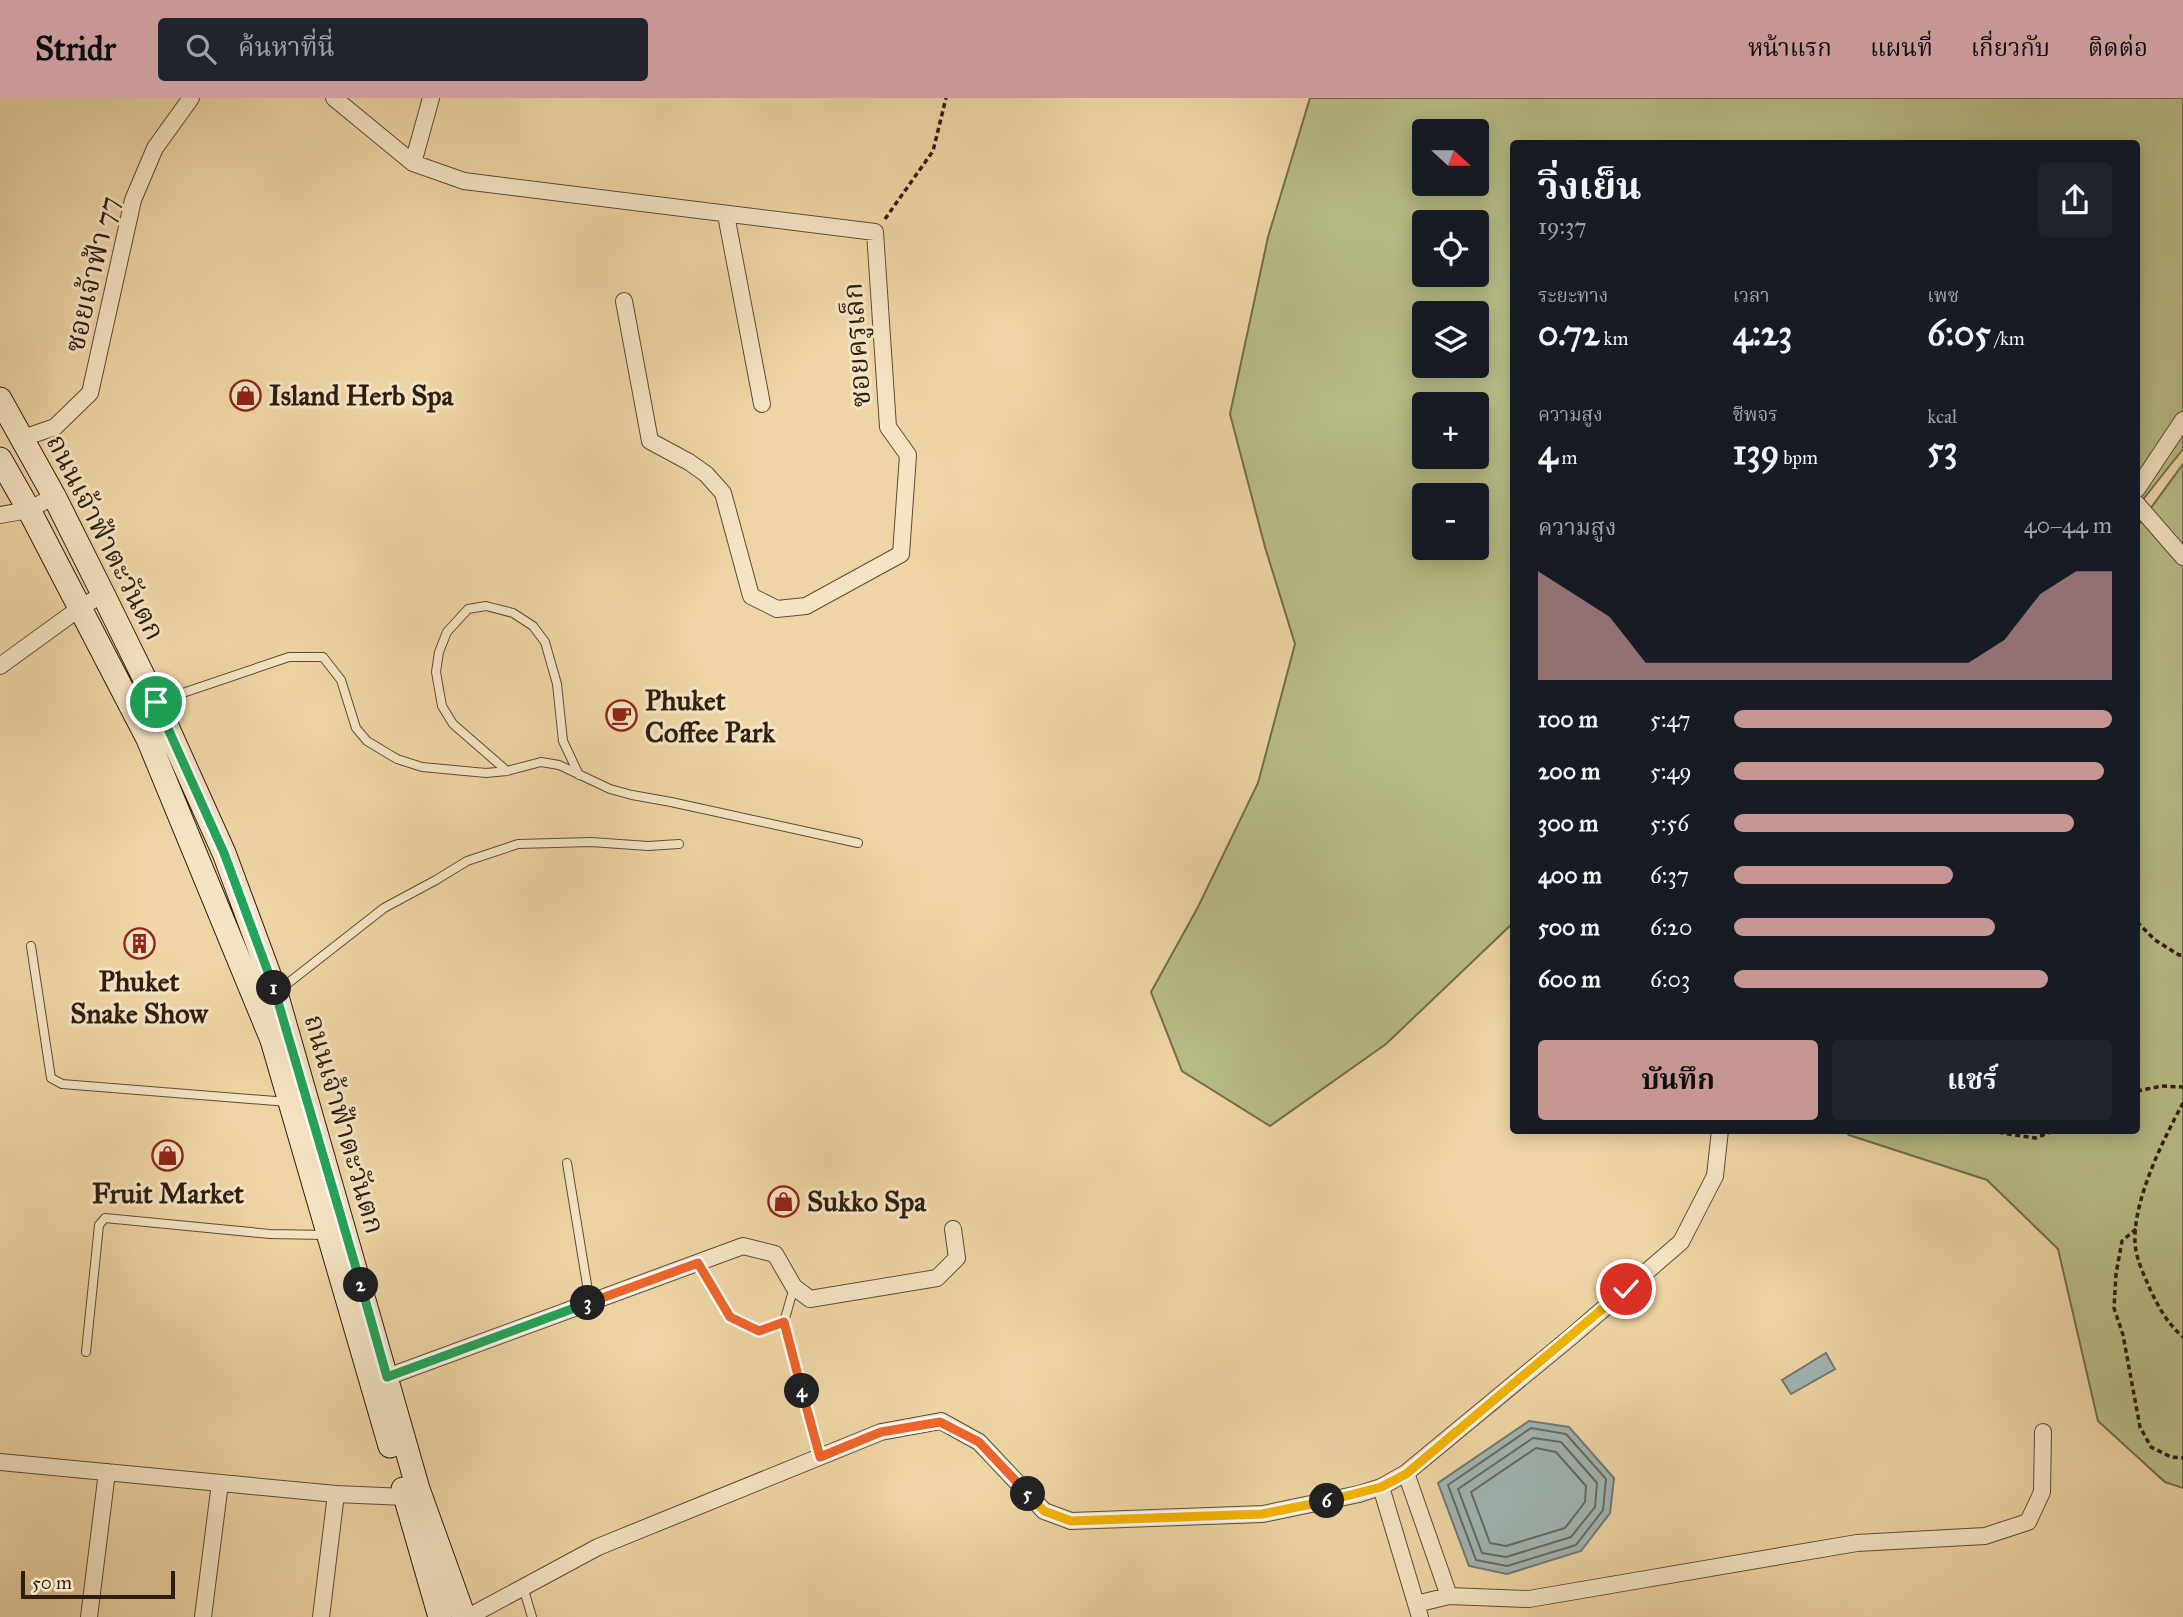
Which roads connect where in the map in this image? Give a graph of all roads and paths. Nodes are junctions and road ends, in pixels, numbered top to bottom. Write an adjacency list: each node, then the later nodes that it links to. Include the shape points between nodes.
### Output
1 (191, 98): 12 (street, ซอยเจ้าฟ้า 77, via 155,148 133,200 90,393 55,427)
2 (334, 98): 5 (street)
3 (431, 98): 5 (street)
4 (946, 98): 7 (path, via 933,151)
5 (413, 163): 6 (street, via 464,181)
6 (726, 215): 7 (street); 10 (street)
7 (875, 232): 8 (street, ซอยครูเล็ก, via 888,427 908,455 901,554 806,606 777,608 751,596 723,493 706,474 650,441)
8 (624, 302)
9 (1, 404): 12 (main road, ถนนเจ้าฟ้าตะวันตก)
10 (762, 404)
11 (2183, 421): 14 (street)
12 (23, 438): 15 (main road, ถนนเจ้าฟ้าตะวันตก)
13 (0, 459): 17 (main road, ถนนเจ้าฟ้าตะวันตก)
14 (2140, 485)
15 (54, 496): 17 (street); 20 (main road, ถนนเจ้าฟ้าตะวันตก)
16 (2140, 507): 19 (street)
17 (29, 510): 18 (street); 21 (main road, ถนนเจ้าฟ้าตะวันตก)
18 (0, 514)
19 (2183, 557)
20 (103, 594): 21 (street); 23 (main road, ถนนเจ้าฟ้าตะวันตก)
21 (80, 608): 22 (street); 34 (main road, ถนนเจ้าฟ้าตะวันตก, via 148,739)
22 (0, 666)
23 (156, 702): 24 (lane, via 289,657 323,657 341,680 356,728 397,759 422,767); 31 (main road, ถนนเจ้าฟ้าตะวันตก, via 224,853)
24 (507, 771): 25 (lane, via 541,762); 25 (lane, via 453,724 442,706 436,672 439,652 447,632 468,609 486,606 513,613 533,626 545,642 557,684 563,741)
25 (579, 775): 26 (lane, via 632,795)
26 (858, 843)
27 (679, 844): 31 (lane, via 519,844 467,861 384,908)
28 (2140, 925): 30 (path, via 2155,940)
29 (31, 946): 34 (lane, via 51,1078 62,1084)
30 (2183, 955)
31 (276, 993): 34 (main road, ถนนเจ้าฟ้าตะวันตก)
32 (2183, 1087): 33 (path)
33 (2140, 1090)
34 (299, 1103): 42 (main road, ถนนเจ้าฟ้าตะวันตก)
35 (2183, 1103): 41 (path, via 2138,1205)
36 (1720, 1134): 55 (street, via 1715,1176 1681,1242)
37 (2009, 1134): 38 (path, via 2035,1138)
38 (2046, 1134)
39 (567, 1163): 45 (lane)
40 (953, 1229): 44 (street, via 957,1258 937,1278 810,1299)
41 (2136, 1229): 47 (path, via 2135,1245 2147,1282 2169,1324); 52 (path, via 2122,1241 2114,1308 2140,1427 2151,1447)
42 (337, 1234): 48 (lane, via 270,1234 105,1218 99,1225); 49 (main road, ถนนเจ้าฟ้าตะวันตก); 59 (main road, ถนนเจ้าฟ้าตะวันตก)
43 (698, 1263): 44 (street, via 743,1246 775,1254); 45 (street); 46 (lane, via 730,1317 759,1331)
44 (794, 1287): 46 (lane)
45 (590, 1303): 49 (street)
46 (784, 1322): 51 (path)
47 (2183, 1337)
48 (86, 1352)
49 (387, 1377): 67 (main road, ถนนเจ้าฟ้าตะวันตก, via 418,1489)
50 (2043, 1432): 61 (street, via 2042,1492 2028,1522 1985,1536 1857,1543 1529,1599)
51 (820, 1457): 57 (street, via 881,1432 940,1422 979,1442 1044,1511 1071,1521 1262,1514); 60 (street, via 598,1546)
52 (2183, 1458)
53 (0, 1462): 54 (street)
54 (107, 1472): 56 (street); 63 (street)
55 (1406, 1474): 57 (street); 61 (street)
56 (220, 1483): 58 (street); 64 (street)
57 (1381, 1487): 62 (street)
58 (336, 1494): 59 (street); 65 (street)
59 (405, 1497): 66 (main road, ถนนเจ้าฟ้าตะวันตก)
60 (523, 1587): 67 (street); 68 (lane)
61 (1449, 1596): 62 (street)
62 (1418, 1611)
63 (89, 1617)
64 (203, 1617)
65 (321, 1617)
66 (440, 1617)
67 (466, 1617)
68 (532, 1617)

